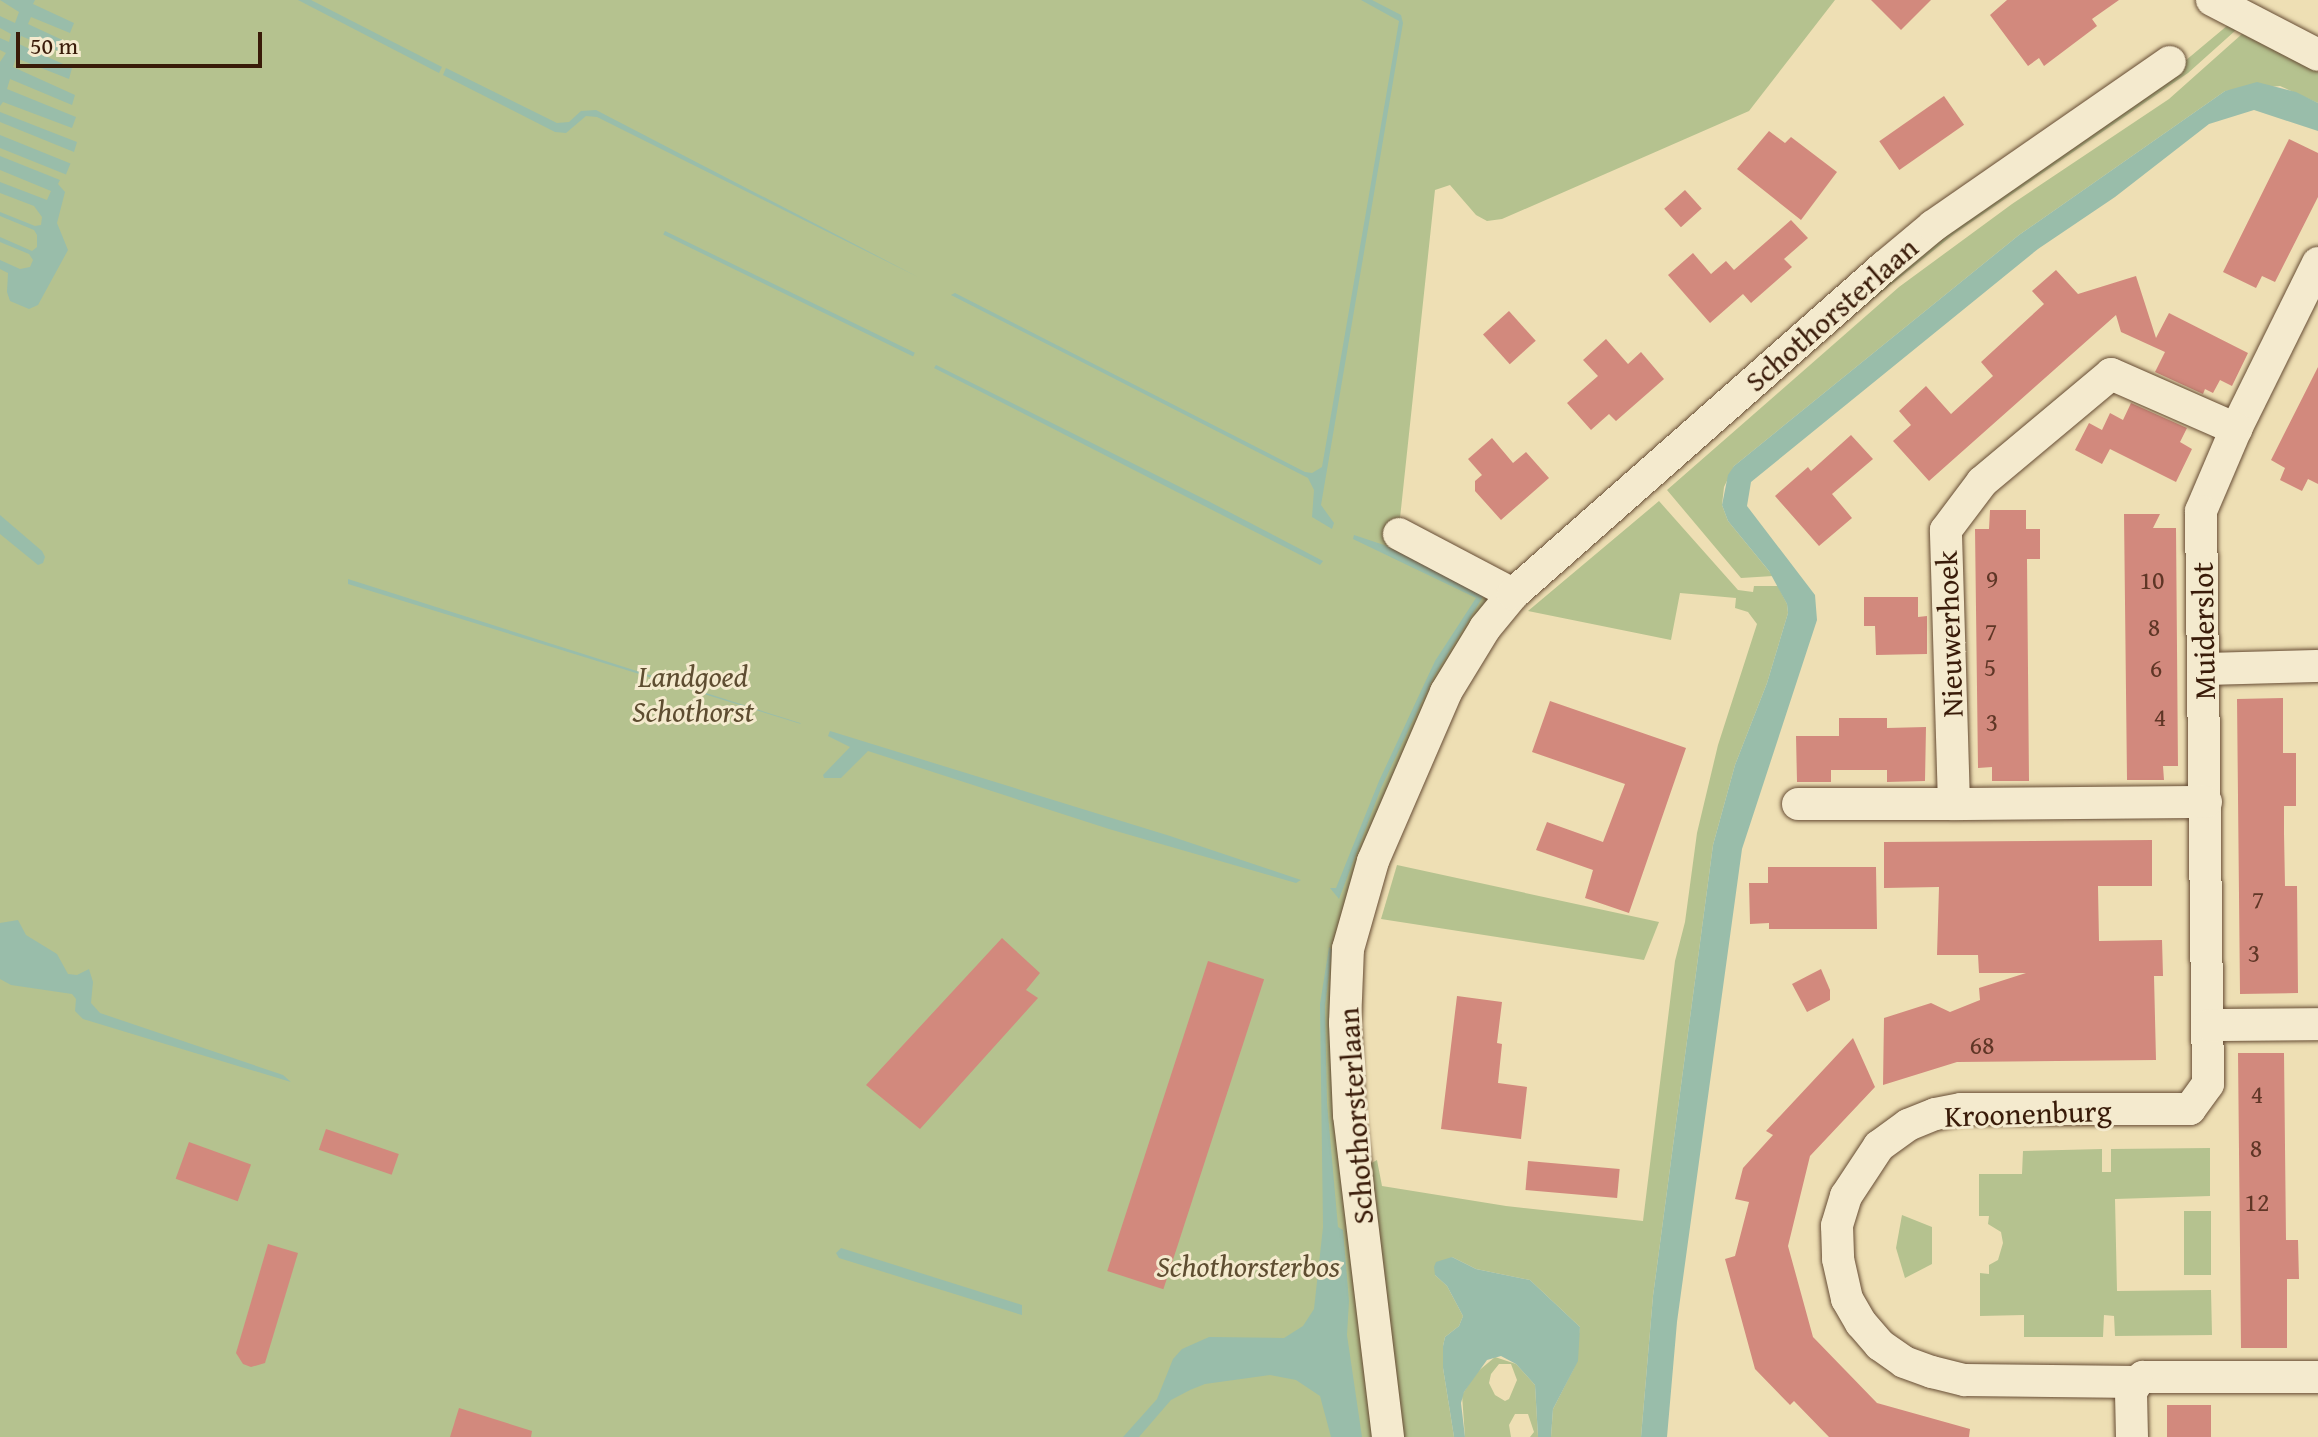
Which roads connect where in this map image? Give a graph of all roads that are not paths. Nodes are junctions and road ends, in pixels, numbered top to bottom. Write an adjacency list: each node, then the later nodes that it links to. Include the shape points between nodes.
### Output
1 (2225, 3): 2 (street)
2 (2318, 55)
3 (2170, 62): 7 (street, Schothorsterlaan, via 1933,226)
4 (2318, 263): 5 (street, Muiderslot)
5 (2236, 429): 9 (street, Muiderslot, via 2201,511); 12 (street, Nieuwerhoek, via 2111,374 1982,482 1946,530)
6 (1399, 534): 7 (street)
7 (1513, 594): 17 (street, Schothorsterlaan, via 1485,628 1429,728 1373,861 1348,949 1349,1115)
8 (2318, 666): 9 (street)
9 (2204, 669): 10 (street, Muiderslot)
10 (2206, 802): 12 (street); 14 (street, Muiderslot)
11 (1798, 804): 12 (street)
12 (1954, 804)
13 (2318, 1024): 14 (street)
14 (2209, 1025): 16 (street, Kroonenburg, via 2208,1084 2190,1109 1961,1109 1935,1114 1879,1146 1846,1196 1837,1226 1847,1299 1880,1345 1904,1362 1965,1380)
15 (2318, 1377): 16 (street, Kroonenburg, via 2143,1377)
16 (2137, 1382): 18 (street, via 2131,1392)
17 (1388, 1437)
18 (2132, 1437)

